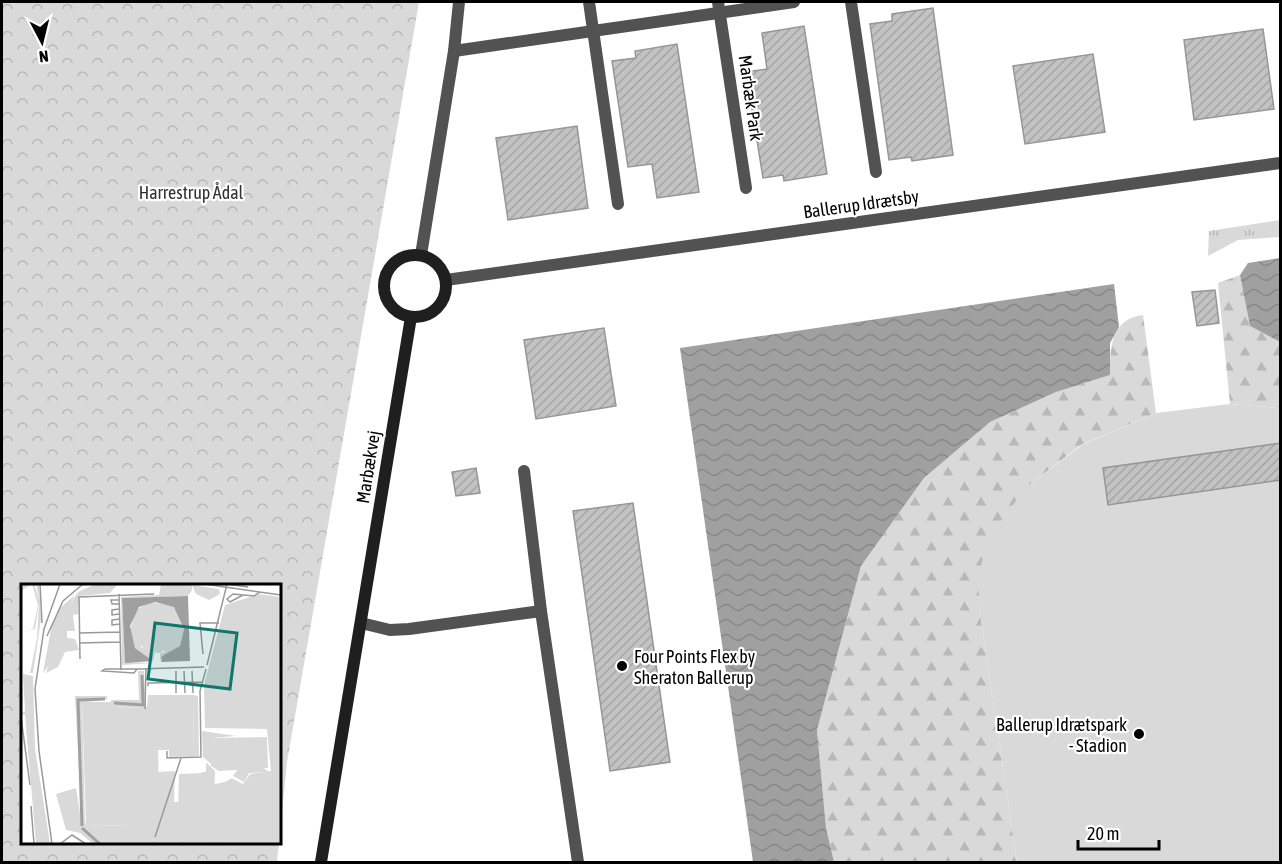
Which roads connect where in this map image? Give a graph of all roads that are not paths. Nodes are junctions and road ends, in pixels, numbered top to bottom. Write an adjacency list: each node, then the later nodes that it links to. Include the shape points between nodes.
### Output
1 (459, 2): 7 (street)
2 (589, 2): 6 (street)
3 (794, 2): 5 (street)
4 (851, 2): 9 (street)
5 (719, 7): 6 (street); 10 (street, Marbæk Park)
6 (593, 31): 7 (street); 11 (street)
7 (454, 51): 12 (street)
8 (1281, 163): 13 (street, Ballerup Idrætsby)
9 (876, 172)
10 (746, 188)
11 (618, 204)
12 (421, 255): 13 (street, via 439,265); 14 (street, via 396,260 387,270 384,283 385,296 392,307)
13 (446, 280): 14 (street, via 446,291 435,310)
14 (411, 317): 17 (street, Marbækvej)
15 (524, 471): 16 (street)
16 (541, 611): 17 (street, via 409,629 390,630); 19 (street)
17 (361, 623): 18 (street, Marbækvej)
18 (321, 862)
19 (578, 862)

